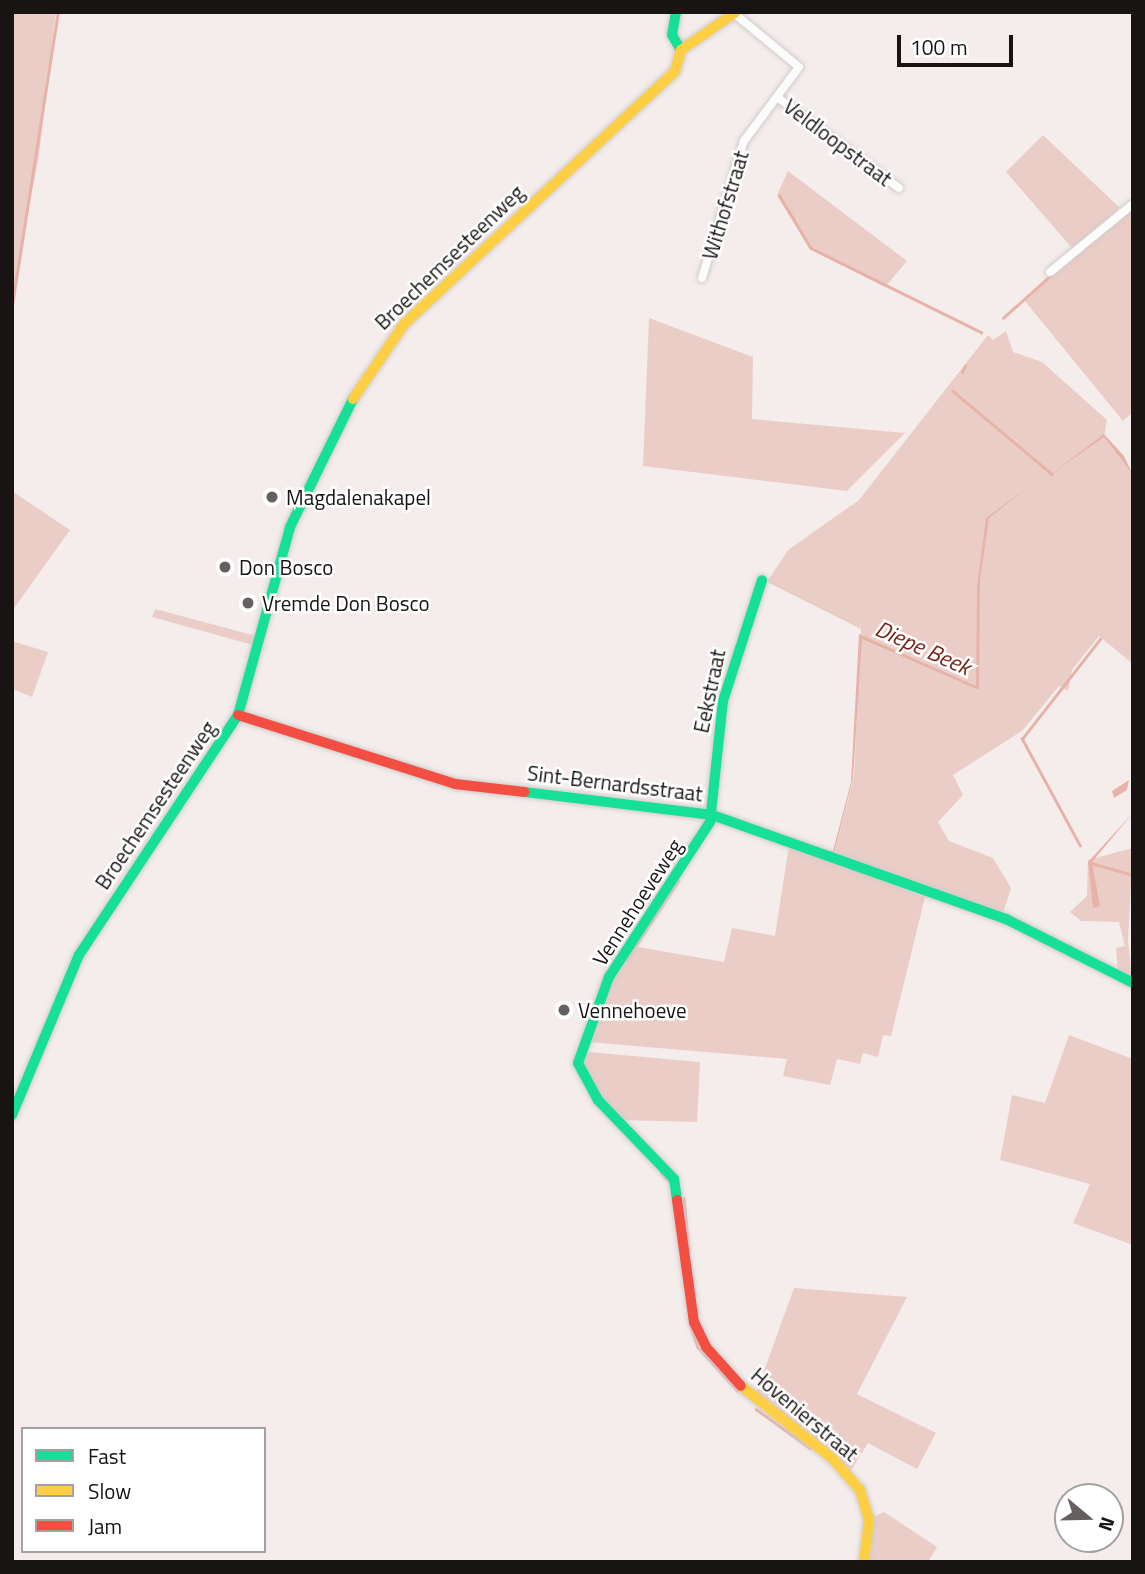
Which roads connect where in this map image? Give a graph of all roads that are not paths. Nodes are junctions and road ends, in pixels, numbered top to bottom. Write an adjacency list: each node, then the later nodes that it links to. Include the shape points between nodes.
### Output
1 (676, 12): 3 (street, via 671,35)
2 (736, 13): 3 (street, Broechemsesteenweg); 4 (street, Withofstraat, via 799,62)
3 (681, 50): 10 (street, Broechemsesteenweg, via 675,71 404,324 369,367 290,527)
4 (778, 97): 5 (street, Veldloopstraat); 8 (street, Withofstraat, via 744,141)
5 (899, 188)
6 (1133, 204): 7 (street)
7 (1050, 272)
8 (702, 278)
9 (762, 580): 11 (street, Eekstraat, via 723,701)
10 (238, 715): 11 (street, Sint-Bernardsstraat, via 455,783); 13 (street, Broechemsesteenweg, via 79,955)
11 (712, 815): 12 (street, Sint-Bernardsstraat, via 1006,919); 14 (street, Vennehoeveweg, via 609,977 578,1063 598,1100 674,1179 694,1322)
12 (1133, 983)
13 (12, 1115)
14 (732, 1377): 15 (street, Hovenierstraat, via 853,1480 869,1520)
15 (864, 1562)

